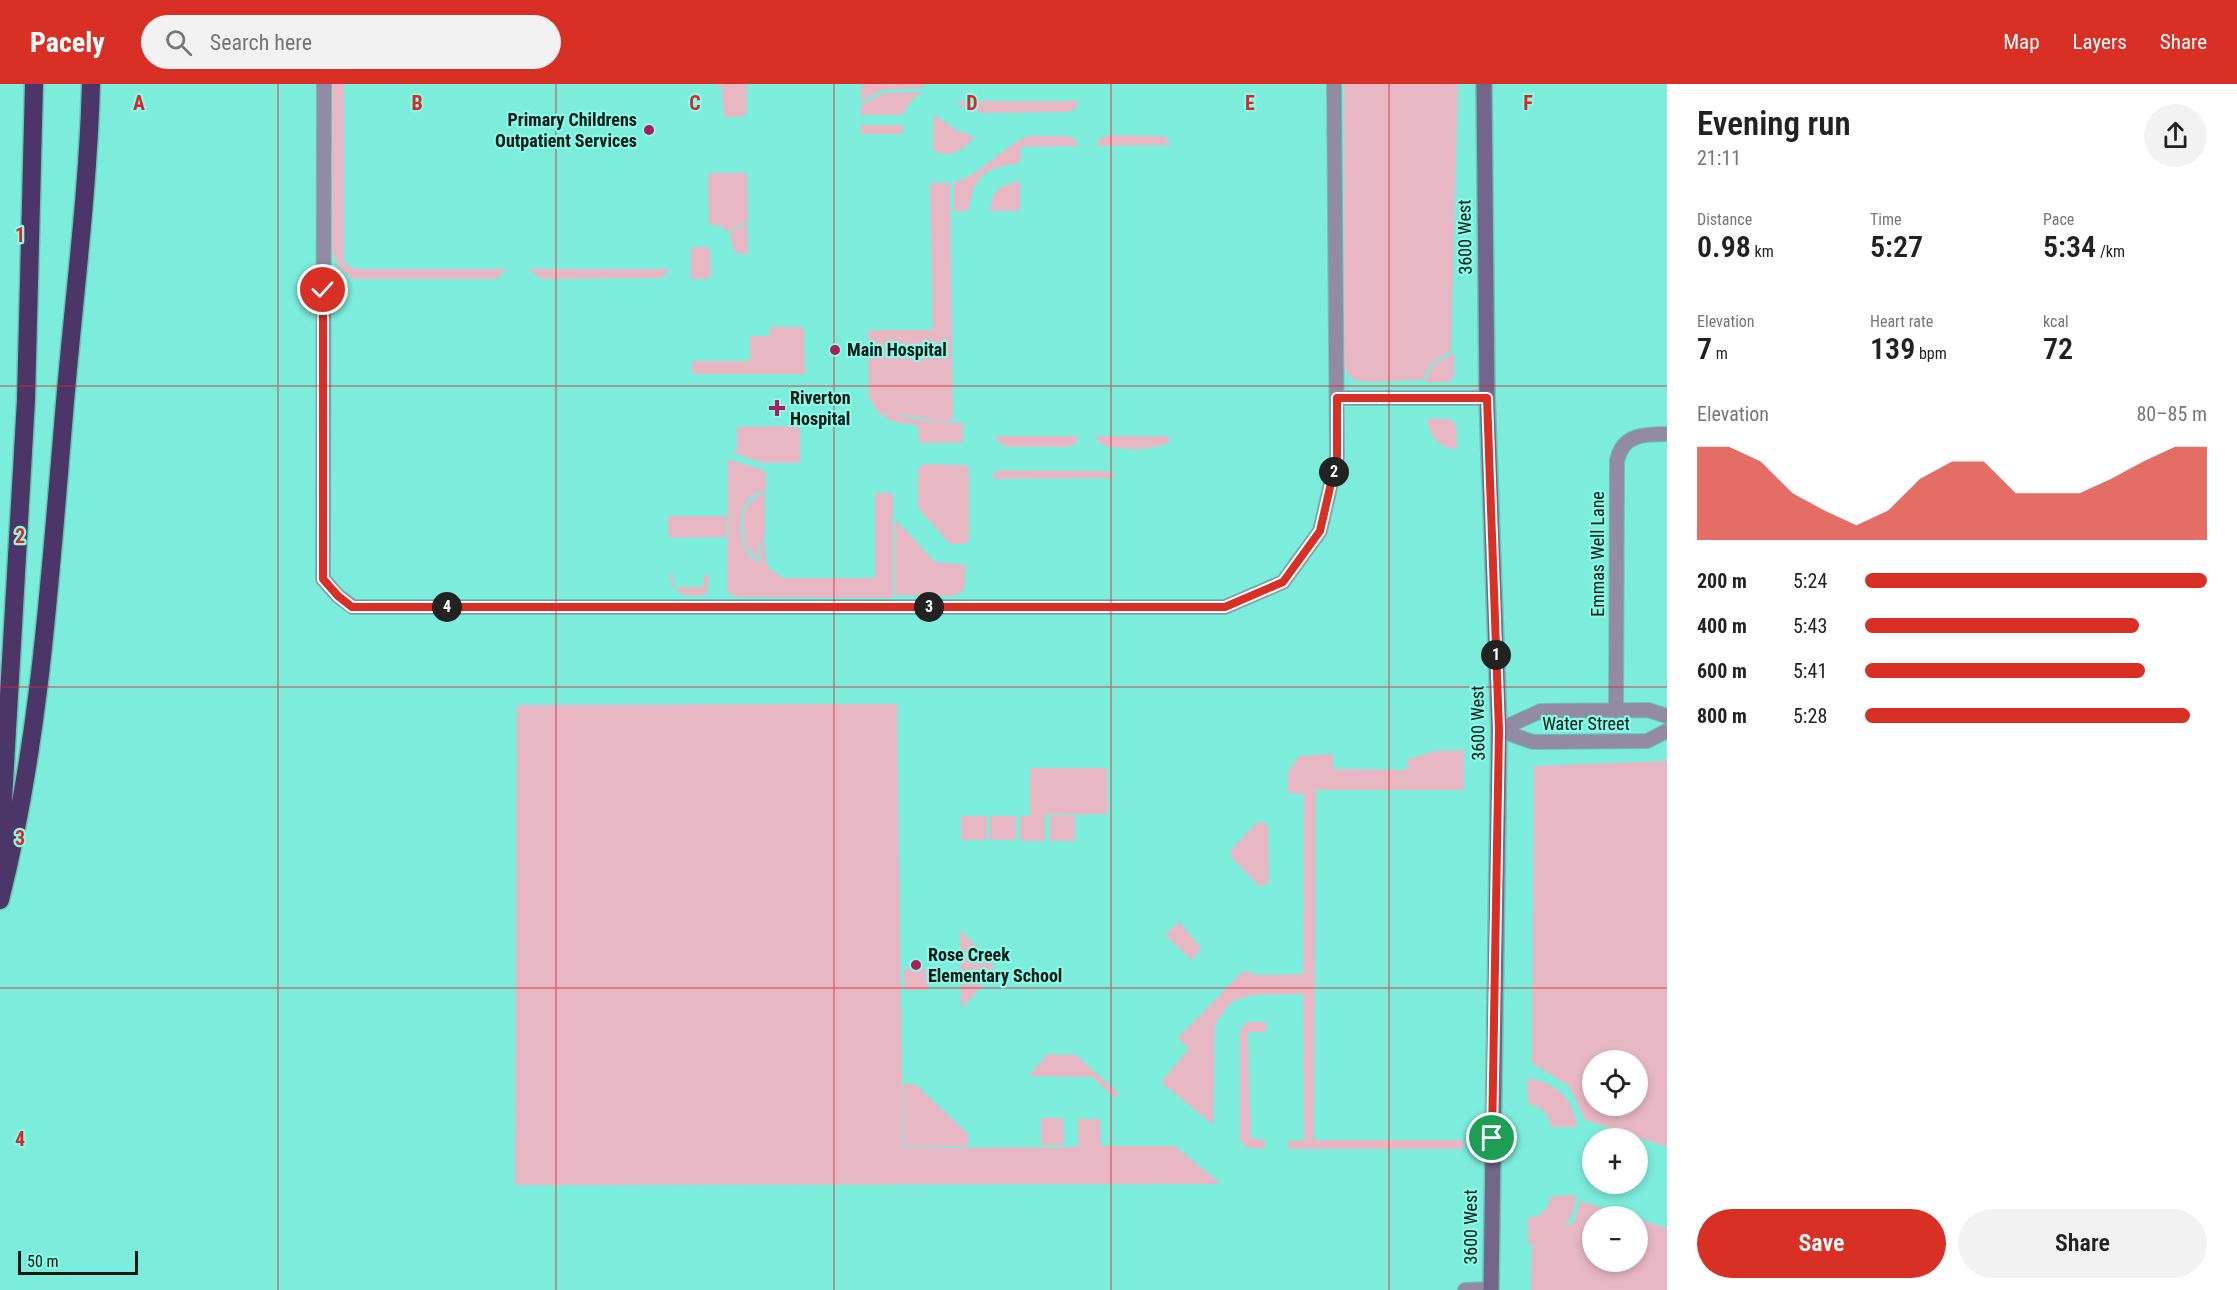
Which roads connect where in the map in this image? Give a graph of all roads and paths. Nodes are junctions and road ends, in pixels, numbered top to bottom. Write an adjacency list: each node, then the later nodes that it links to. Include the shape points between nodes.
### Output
1 (34, 84): 13 (highway, via 26,400)
2 (91, 84): 14 (highway, via 49,588 22,799)
3 (324, 84): 6 (street, via 323,579 352,607 1225,607 1283,582 1320,531 1337,457)
4 (1334, 84): 6 (street)
5 (1484, 84): 7 (main road, 3600 West)
6 (1337, 398): 7 (street)
7 (1487, 398): 11 (main road, 3600 West)
8 (1667, 434): 9 (street, Emmas Well Lane, via 1634,437 1622,446 1617,461)
9 (1616, 711): 10 (street, Water Street, via 1648,710); 11 (street, Water Street, via 1541,711)
10 (1667, 716)
11 (1499, 730): 12 (street, Water Street, via 1533,742 1647,741); 15 (main road, 3600 West)
12 (1667, 731)
13 (0, 852)
14 (0, 900)
15 (1491, 1289): 16 (street)
16 (1465, 1290)

